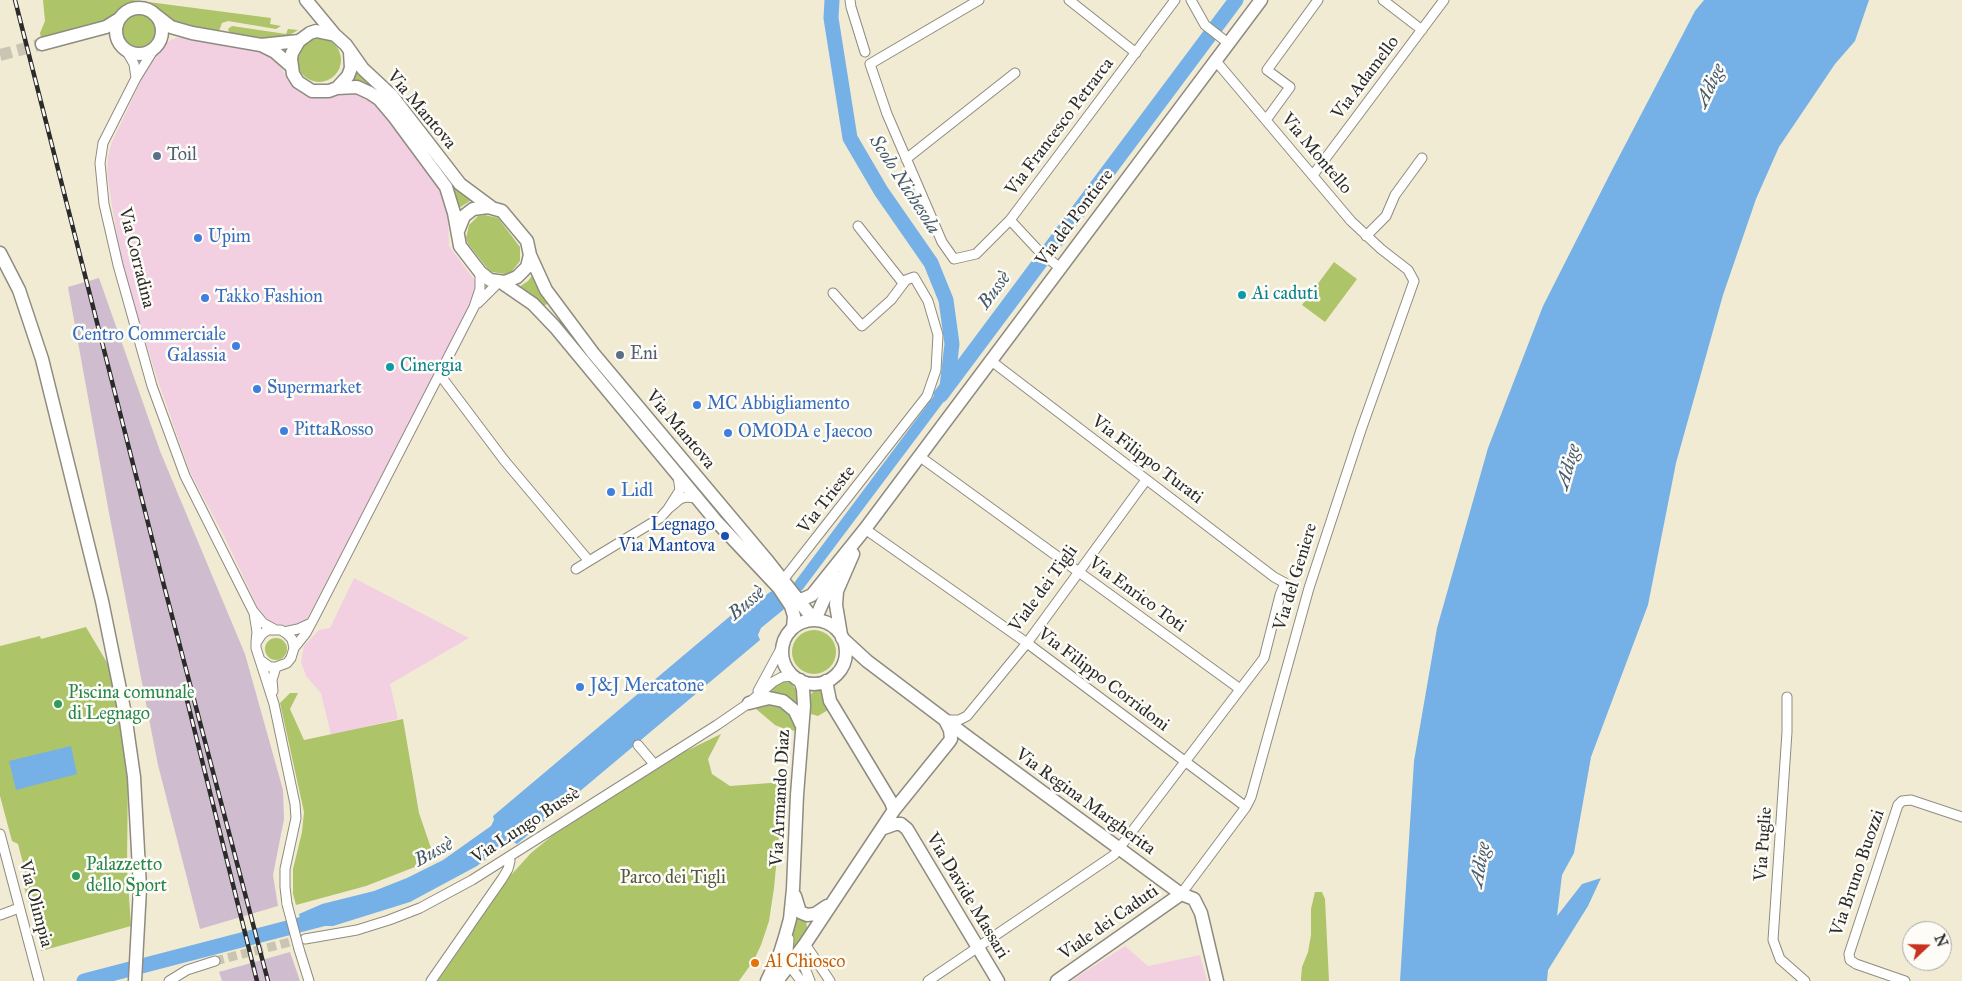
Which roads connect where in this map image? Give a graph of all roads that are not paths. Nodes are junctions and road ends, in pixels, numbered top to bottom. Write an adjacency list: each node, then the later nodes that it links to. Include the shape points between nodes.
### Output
1 (306, 0): 16 (main road, Via Mantova); 17 (main road, Via Mantova, via 310,24)
2 (850, 0): 24 (street)
3 (979, 0): 33 (street, Via Francesco Petrarca, via 870,64)
4 (1069, 0): 25 (street, Via Francesco Petrarca)
5 (1175, 0): 25 (street, Via Francesco Petrarca)
6 (1191, 0): 18 (street, via 1205,25)
7 (1260, 0): 18 (main road, Via del Pontiere)
8 (1318, 0): 31 (street, via 1267,70 1290,87)
9 (1383, 0): 13 (street)
10 (1444, 0): 13 (street, Via Adamello)
11 (154, 13): 12 (main road, via 139,8 124,13); 15 (main road, via 171,26); 22 (main road, via 162,30)
12 (120, 19): 14 (main road); 21 (main road, via 116,31)
13 (1422, 30): 34 (street, Via Adamello)
14 (86, 33): 19 (main road); 21 (main road, via 104,34)
15 (192, 33): 20 (main road); 22 (main road, via 178,34)
16 (336, 35): 17 (main road, via 316,31); 23 (main road, Via Mantova)
17 (301, 39): 20 (main road); 27 (main road, Via Mantova, via 292,53)
18 (1225, 41): 26 (main road, Via del Pontiere)
19 (42, 44)
20 (261, 45): 27 (main road)
21 (122, 46): 22 (main road, via 140,54 148,53); 29 (street, via 134,64)
22 (157, 46): 29 (street, Via Corradina)
23 (350, 52): 30 (main road, via 351,68); 35 (main road, Via Mantova, via 392,96 460,184)
24 (865, 52)
25 (1136, 53): 36 (street, Via Francesco Petrarca)
26 (1215, 60): 31 (street, Via Montello); 43 (main road, Via del Pontiere)
27 (291, 66): 30 (main road, Via Mantova, via 298,82 312,91)
28 (1015, 73): 33 (street)
29 (136, 78): 63 (street, Via Corradina, via 103,143 100,163 104,204 142,354 162,418 185,476)
30 (337, 88): 38 (main road, Via Mantova, via 358,87 379,99 440,176 450,197)
31 (1266, 120): 34 (street, Via Montello)
32 (1422, 158): 39 (street, via 1395,195 1386,216)
33 (906, 159): 36 (street, Via Francesco Petrarca, via 942,242 954,259 976,254)
34 (1313, 176): 39 (street, Via Montello)
35 (491, 207): 38 (main road, via 470,211); 41 (main road, Via Mantova, via 508,216 527,241)
36 (1010, 220): 43 (street, Via Francesco Petrarca, via 1036,249)
37 (858, 226): 46 (street)
38 (458, 231): 44 (main road, Via Mantova, via 462,250)
39 (1366, 236): 42 (street, Via Montello)
40 (0, 253): 111 (main road, via 20,290 42,359 109,631 125,714 134,777 140,888)
41 (530, 254): 45 (main road, via 527,268 521,275); 61 (main road, Via Mantova, via 550,296 593,353)
42 (1398, 262): 91 (street, Via del Geniere, via 1412,274 1414,285 1326,537)
43 (1056, 265): 49 (main road, Via del Pontiere)
44 (480, 272): 45 (main road, Via Mantova, via 490,280); 48 (street, via 480,289)
45 (500, 282): 48 (street); 52 (main road, Via Mantova, via 533,304 555,327)
46 (903, 283): 47 (street, via 891,300 862,326); 61 (street, Via Trieste, via 914,277 928,301 938,335 936,370 927,396)
47 (833, 293)
48 (474, 307): 50 (street)
49 (990, 360): 51 (main road, Via del Pontiere); 53 (street, Via Filippo Turati)
50 (440, 375): 58 (street, via 504,460); 65 (street)
51 (919, 456): 56 (main road, Via del Pontiere); 60 (street, Via Enrico Toti)
52 (678, 476): 54 (main road, Via Mantova); 55 (street, via 680,490)
53 (1146, 480): 60 (street, Viale dei Tigli); 78 (street, Via Filippo Turati, via 1285,583 1264,658)
54 (697, 498): 55 (street, via 680,499); 61 (main road, Via Mantova, via 724,531)
55 (668, 509): 58 (street, via 660,518)
56 (865, 529): 57 (main road, Via del Pontiere); 69 (main road, Via del Pontiere, via 837,591 836,605); 72 (street, Via Filippo Corridoni)
57 (842, 558): 62 (main road, Via del Pontiere, via 812,595); 64 (main road, Via del Pontiere)
58 (589, 561): 59 (street)
59 (576, 569)
60 (1078, 572): 72 (street, Viale dei Tigli); 78 (street, Via Enrico Toti)
61 (783, 584): 62 (main road, Via Mantova)
62 (794, 602): 64 (main road, Via Mantova); 66 (main road)
63 (253, 611): 67 (street, Via Corradina, via 263,623); 70 (street, Via Corradina)
64 (814, 620): 66 (main road); 69 (main road, via 827,623)
65 (311, 624): 68 (street); 73 (street)
66 (793, 628): 71 (main road)
67 (274, 629): 68 (street); 70 (street, via 262,634)
68 (284, 632): 73 (street, via 292,640)
69 (842, 637): 77 (main road, via 845,660 841,669); 83 (main road, Via Regina Margherita, via 867,661)
70 (256, 643): 74 (street, via 256,655)
71 (784, 643): 76 (main road, via 783,658); 80 (street, Via Lungo Bussè)
72 (1027, 643): 82 (street, Viale dei Tigli); 88 (street, Via Filippo Corridoni)
73 (294, 648): 75 (street, via 288,662)
74 (260, 660): 75 (street); 81 (street)
75 (276, 667): 81 (street, via 272,680)
76 (796, 678): 77 (main road, via 815,684); 80 (street, Via Lungo Bussè, via 782,677); 84 (main road, Via Armando Diaz, via 804,698)
77 (826, 681): 92 (main road, via 830,701)
78 (1240, 689): 88 (street)
79 (1787, 696): 124 (street, Via Puglie, via 1773,940 1780,959)
80 (749, 703): 84 (main road, via 769,698 783,701 795,711); 89 (street, Via Lungo Bussè)
81 (274, 704): 113 (street, bridge, via 296,818 284,878 287,904)
82 (967, 716): 83 (street, via 959,720); 85 (street)
83 (945, 720): 85 (main road, Via Regina Margherita); 86 (main road)
84 (802, 727): 99 (main road, Via Armando Diaz)
85 (968, 737): 86 (main road); 97 (main road, Via Regina Margherita)
86 (951, 739): 90 (main road)
87 (638, 745): 89 (street)
88 (1185, 761): 91 (street, Via Filippo Corridoni); 97 (street)
89 (654, 764): 98 (street, Via Lungo Bussè)
90 (912, 788): 92 (main road); 95 (main road, Via Davide Massari, via 905,810)
91 (1246, 807): 100 (street, Via del Geniere)
92 (894, 810): 94 (main road)
93 (1962, 817): 125 (street, Via Bruno Buozzi, via 1911,800 1902,801 1898,806 1849,954 1850,960 1856,964)
94 (884, 828): 95 (main road, Via Davide Massari, via 901,824); 101 (main road)
95 (907, 830): 106 (main road, Via Davide Massari)
96 (0, 834): 102 (street, Via Olimpia)
97 (1120, 849): 100 (main road, Via Regina Margherita); 106 (street)
98 (507, 858): 105 (street, Via Lungo Bussè, via 420,908 357,930); 114 (street, via 510,862 502,879)
99 (793, 888): 101 (main road, via 800,912 807,915 819,912); 104 (main road, Via Armando Diaz)
100 (1181, 894): 122 (main road, Viale dei Caduti); 123 (main road, via 1194,913)
101 (837, 895): 107 (main road)
102 (19, 908): 103 (street); 110 (street, Via Olimpia)
103 (0, 914)
104 (790, 919): 109 (street, Via Armando Diaz); 115 (main road, Via Armando Diaz)
105 (305, 939)
106 (978, 947): 120 (street); 121 (main road, Via Davide Massari)
107 (802, 948): 109 (main road); 118 (street); 119 (street)
108 (215, 961): 112 (street, via 187,970)
109 (789, 965): 116 (main road); 117 (street)
110 (39, 978)
111 (135, 981)
112 (169, 981)
113 (309, 981)
114 (431, 981)
115 (767, 981)
116 (777, 981)
117 (801, 981)
118 (810, 981)
119 (830, 981)
120 (928, 981)
121 (998, 981)
122 (1057, 981)
123 (1217, 981)
124 (1805, 981)
125 (1905, 981)

